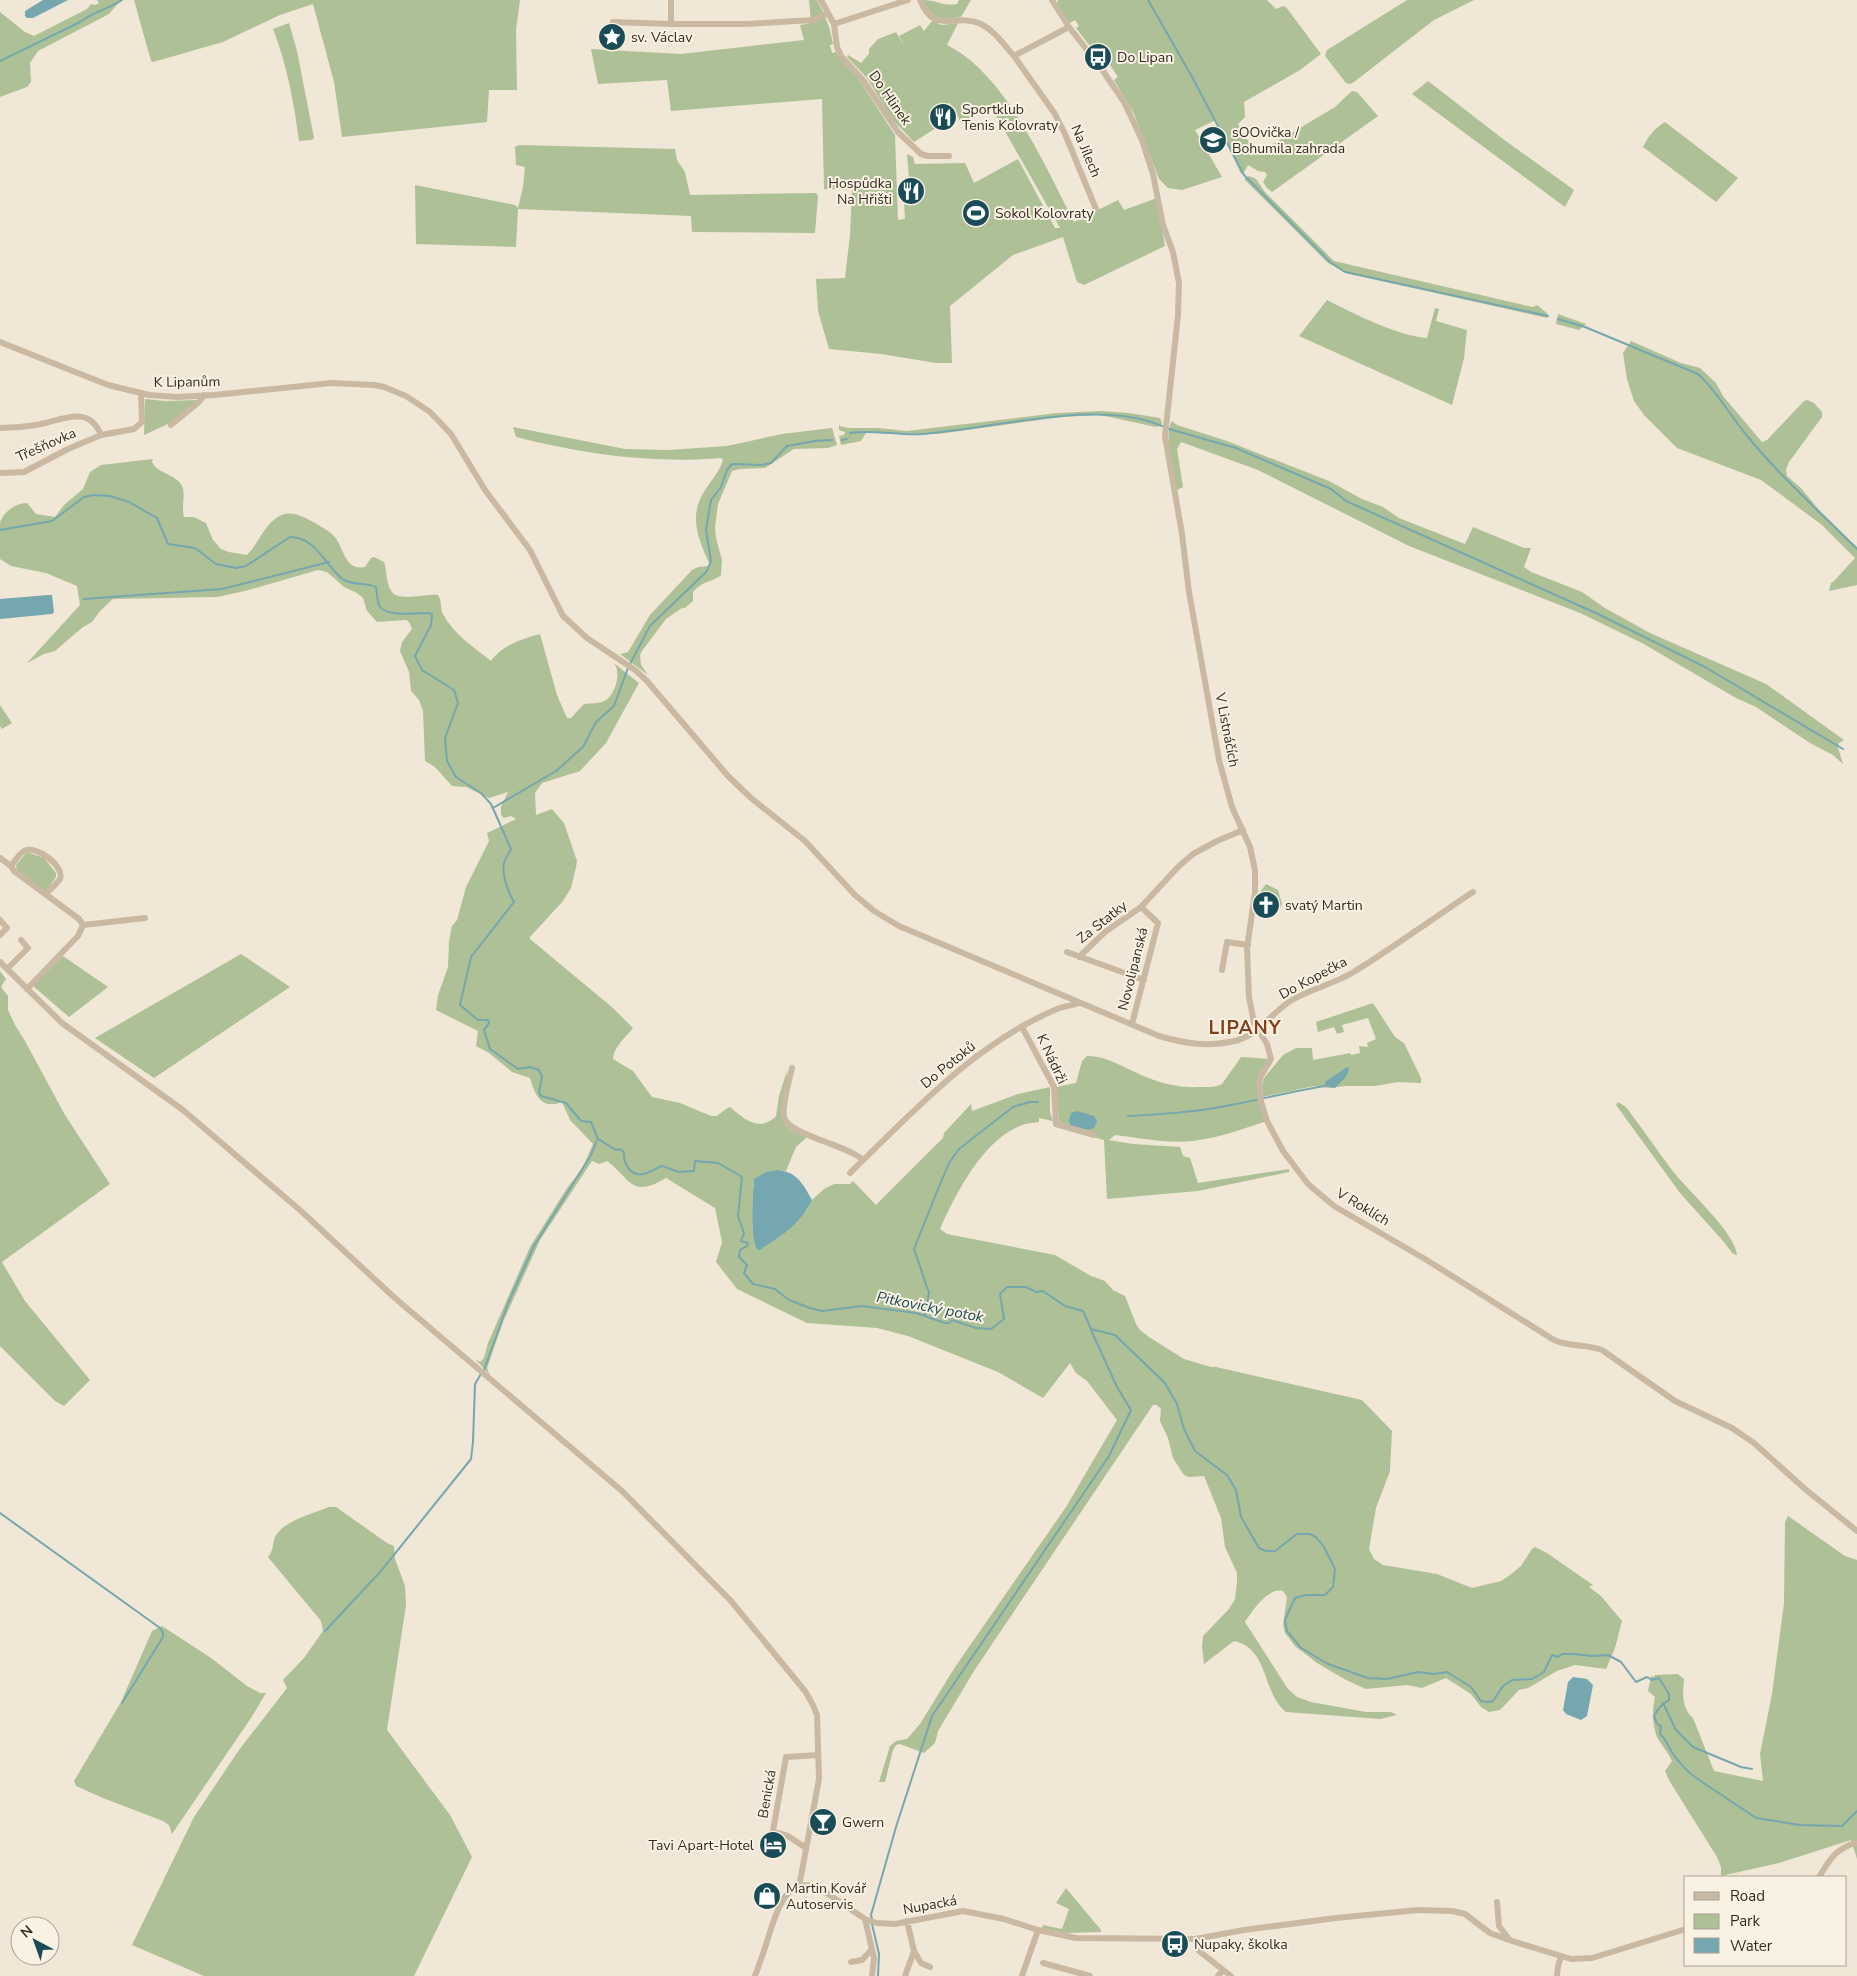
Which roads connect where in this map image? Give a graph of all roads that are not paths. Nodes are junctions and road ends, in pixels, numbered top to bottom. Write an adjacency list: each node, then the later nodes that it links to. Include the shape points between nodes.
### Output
1 (670, 0): 8 (street)
2 (821, 0): 6 (street, Do Hlinek)
3 (908, 0): 9 (street)
4 (920, 0): 11 (street, Na Jílech, via 931,19 972,21 990,29)
5 (1052, 0): 10 (street)
6 (828, 13): 8 (street, via 801,22); 9 (street, Do Hlinek)
7 (613, 22): 8 (street)
8 (672, 24)
9 (834, 24): 12 (street, Do Hlinek, via 841,56 863,80 898,132 921,154)
10 (1069, 27): 11 (street); 22 (street, V Listnáčích, via 1124,102 1142,140 1173,252 1178,314 1164,431 1218,760 1232,807)
11 (1014, 56): 13 (street, Na Jílech, via 1055,114)
12 (950, 156)
13 (1096, 209)
14 (0, 342): 15 (street, K Lipanům, via 108,385)
15 (141, 394): 16 (street, K Lipanům); 19 (street, Třešňovka, via 142,422 134,429)
16 (204, 395): 17 (street); 21 (street, K Lipanům, via 331,383 375,385 406,396 430,412 451,434 485,490 530,550 563,616 587,638)
17 (171, 425)
18 (0, 428): 19 (street, Třešňovka, via 38,425 78,416 87,418)
19 (102, 435): 20 (street, Třešňovka, via 24,472)
20 (0, 473)
21 (635, 670): 41 (street, Do Kopečka, via 728,776 805,842 874,911 899,926)
22 (1243, 830): 27 (street, Novolipanská, via 1193,854); 33 (street, V Listnáčích, via 1255,870)
23 (0, 858): 24 (street)
24 (11, 866): 26 (street); 26 (street, via 27,849 46,856 57,867 60,879)
25 (1473, 892): 44 (street, Do Kopečka, via 1350,974 1292,1000)
26 (46, 894): 30 (street)
27 (1141, 908): 35 (street, Za Statky, via 1105,932); 39 (street, Novolipanská, via 1158,923)
28 (144, 918): 30 (street)
29 (0, 920): 31 (street, via 7,928)
30 (83, 925): 40 (street, via 78,936)
31 (0, 935)
32 (20, 940): 37 (street, via 28,948)
33 (1248, 945): 38 (street, via 1227,942); 44 (street, V Listnáčích, via 1249,997)
34 (1067, 952): 35 (street, Za Statky)
35 (1079, 957): 39 (street, Za Statky)
36 (0, 962): 37 (street)
37 (6, 969): 40 (street)
38 (1222, 970)
39 (1144, 980): 42 (street, Novolipanská)
40 (27, 989): 50 (street, via 62,1023 203,1127 396,1299 622,1491 731,1601 805,1691 817,1715)
41 (1079, 1002): 42 (street, Do Kopečka); 43 (street, Do Potoků, via 1059,1008)
42 (1132, 1024): 44 (street, Do Kopečka, via 1158,1036 1200,1045 1231,1042)
43 (1022, 1027): 46 (street, K Nádrži, via 1054,1087 1056,1124); 47 (street, Do Potoků, via 959,1070)
44 (1257, 1030): 49 (street, V Roklích, via 1267,1044 1271,1059 1259,1083 1260,1100 1267,1121 1283,1150 1316,1192 1554,1340 1602,1350 1675,1401 1732,1428 1762,1448 1799,1484)
45 (792, 1068): 47 (street, via 787,1089 786,1121 798,1131 855,1153)
46 (1094, 1135)
47 (864, 1160): 48 (street, Do Potoků)
48 (850, 1173)
49 (1857, 1531)
50 (818, 1755): 52 (street, via 819,1779); 52 (street, Benická, via 786,1757 773,1831)
51 (1854, 1843): 53 (street, via 1834,1854)
52 (806, 1848): 54 (street)
53 (1819, 1876)
54 (799, 1887): 56 (street, Nupacká, via 818,1887); 69 (street, via 787,1894 779,1906)
55 (1497, 1902): 61 (street, via 1499,1926)
56 (867, 1920): 57 (street, Nupacká, via 895,1924); 62 (street)
57 (907, 1921): 58 (street, Nupacká, via 963,1911); 63 (street)
58 (1038, 1930): 60 (street, Nupacká, via 1076,1938); 72 (street)
59 (1684, 1930): 64 (street, Nupacká, via 1592,1958)
60 (1196, 1939): 61 (street, Nupacká, via 1244,1930 1418,1910 1460,1912 1490,1933); 68 (street, via 1199,1951)
61 (1512, 1940): 64 (street, Nupacká)
62 (872, 1950): 65 (street, via 862,1960); 70 (street)
63 (914, 1951): 67 (street, via 920,1964); 71 (street)
64 (1561, 1956): 76 (street)
65 (851, 1962)
66 (1042, 1963): 73 (street)
67 (930, 1967)
68 (1223, 1970): 74 (street); 75 (street)
69 (755, 1976)
70 (872, 1976)
71 (905, 1976)
72 (1022, 1976)
73 (1090, 1976)
74 (1218, 1976)
75 (1231, 1976)
76 (1557, 1976)

